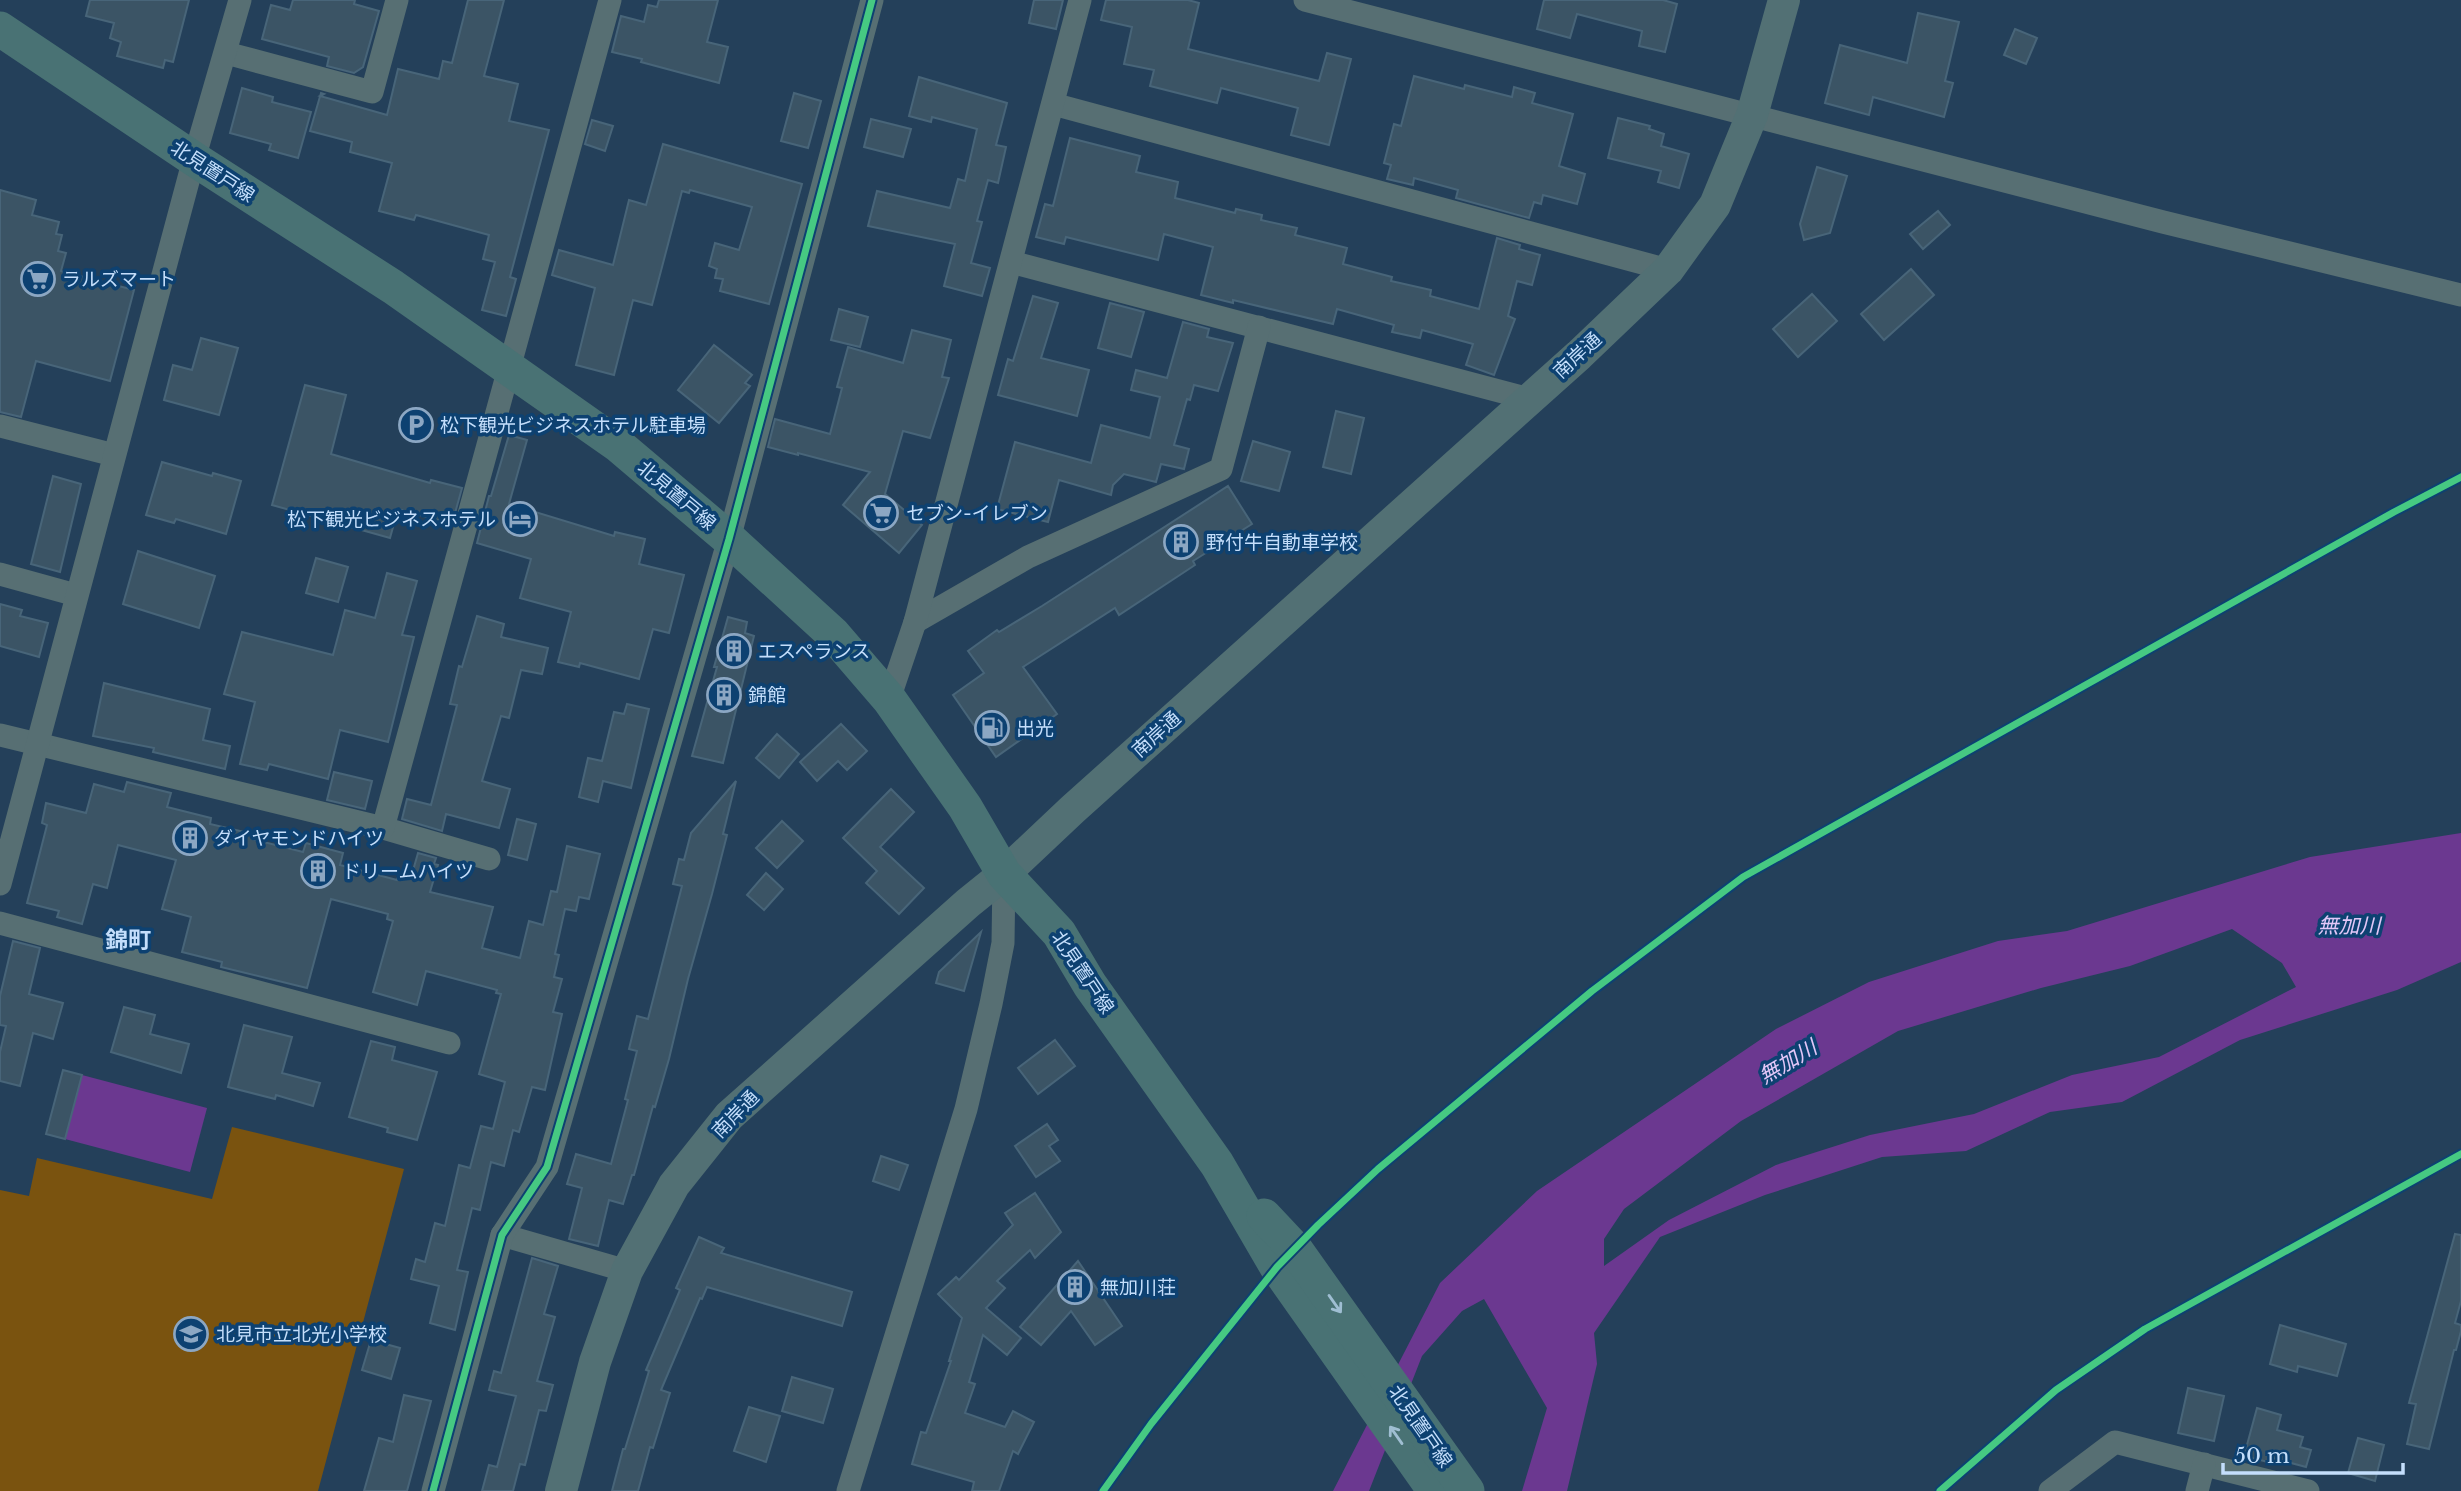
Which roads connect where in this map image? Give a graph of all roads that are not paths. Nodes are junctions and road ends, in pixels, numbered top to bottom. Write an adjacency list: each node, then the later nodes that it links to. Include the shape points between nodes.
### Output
1 (240, 0): 9 (street)
2 (397, 0): 9 (street, via 372,92)
3 (610, 0): 17 (street)
4 (872, 0): 21 (street)
5 (1080, 0): 10 (street)
6 (1307, 0): 11 (street)
7 (1784, 0): 11 (main road, 南岸通)
8 (0, 29): 12 (main road, 北見置戸線)
9 (226, 52): 12 (street)
10 (1053, 104): 13 (street); 14 (street)
11 (1752, 115): 14 (main road, 南岸通, via 1716,205); 15 (street)
12 (194, 159): 17 (main road, 北見置戸線); 20 (street)
13 (1011, 262): 16 (street); 24 (street)
14 (1668, 270): 18 (main road, 南岸通)
15 (2461, 295)
16 (1259, 327): 18 (street); 24 (street, via 1221,469 1028,557)
17 (510, 368): 21 (main road, 北見置戸線, via 618,445); 28 (street)
18 (1529, 399): 30 (main road, 南岸通)
19 (0, 426): 20 (street)
20 (114, 455): 23 (street)
21 (729, 539): 25 (main road, 北見置戸線, via 833,634); 34 (street, via 547,1167)
22 (0, 574): 23 (street)
23 (76, 595): 27 (street)
24 (915, 622): 25 (street)
25 (889, 699): 30 (main road, 北見置戸線, via 965,807)
26 (0, 735): 27 (street)
27 (36, 745): 28 (street); 31 (street)
28 (383, 828): 29 (street)
29 (489, 859)
30 (1004, 874): 35 (main road, 北見置戸線, via 1059,933 1090,985); 36 (main road, 南岸通, via 729,1116 674,1185); 40 (street, via 1003,943 966,1109)
31 (0, 884)
32 (0, 923): 33 (street)
33 (449, 1043)
34 (502, 1235): 36 (street); 38 (street)
35 (1286, 1258): 41 (main road, 北見置戸線, one-way to 35); 42 (main road, 北見置戸線, one-way to 42)
36 (627, 1271): 39 (main road, 南岸通, via 595,1362)
37 (2204, 1464): 43 (street, via 2115,1442); 44 (street); 45 (street)
38 (433, 1491)
39 (561, 1491)
40 (848, 1491)
41 (1435, 1491)
42 (1467, 1491)
43 (2050, 1491)
44 (2197, 1491)
45 (2308, 1491)

